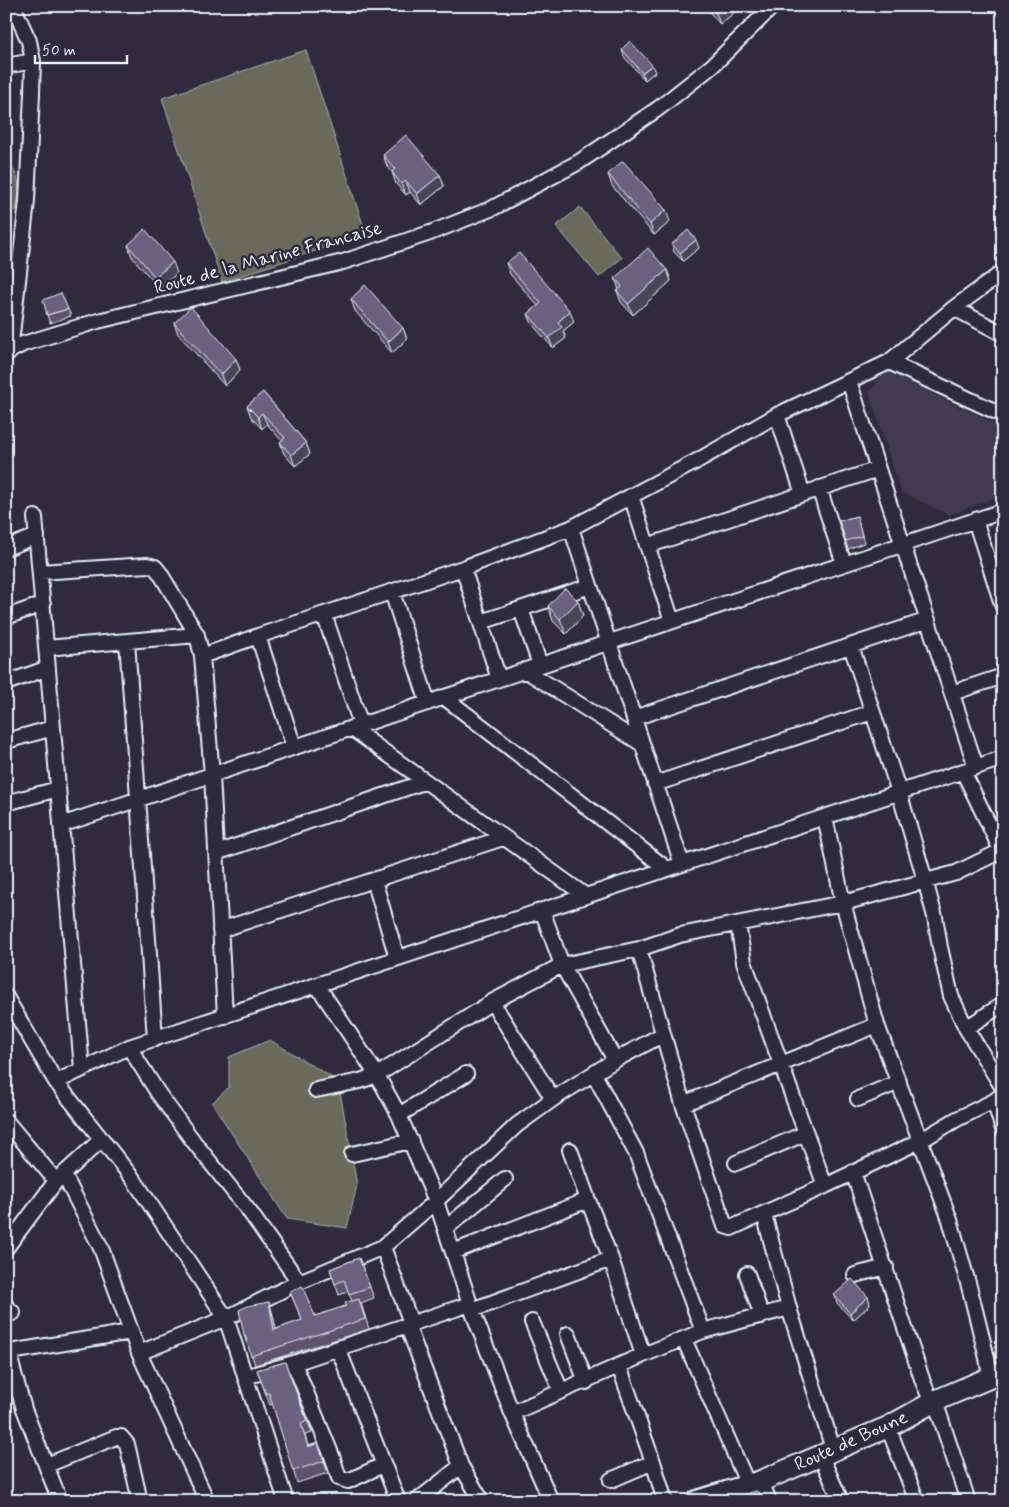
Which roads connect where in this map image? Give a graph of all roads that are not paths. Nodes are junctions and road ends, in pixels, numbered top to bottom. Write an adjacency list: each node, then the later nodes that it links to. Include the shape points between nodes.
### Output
1 (13, 6): 3 (street, via 29,41)
2 (773, 6): 8 (street, Route de la Marine Francaise, via 712,66 659,108 579,162 493,208 343,262 98,321 23,344)
3 (33, 62): 4 (street); 8 (street, via 27,201)
4 (6, 66)
5 (1003, 272): 6 (street)
6 (954, 308): 7 (street); 9 (street)
7 (1003, 334)
8 (8, 353)
9 (889, 362): 10 (street); 12 (street)
10 (849, 381): 11 (street); 13 (street)
11 (777, 415): 15 (street); 16 (street)
12 (1003, 415)
13 (878, 469): 14 (street); 22 (street)
14 (819, 488): 15 (street); 25 (street)
15 (803, 494): 23 (street)
16 (631, 496): 20 (street); 23 (street)
17 (1003, 511): 19 (street)
18 (35, 517): 21 (street)
19 (975, 520): 22 (street); 31 (street)
20 (571, 528): 26 (street); 28 (street)
21 (37, 536): 24 (street); 27 (street)
22 (903, 544): 25 (street); 35 (street)
23 (647, 546): 36 (street)
24 (6, 548)
25 (844, 564): 36 (street)
26 (463, 568): 29 (street); 37 (street)
27 (40, 572): 30 (street); 38 (street, via 155,567)
28 (590, 586): 32 (street); 41 (street)
29 (392, 592): 33 (street); 53 (street)
30 (43, 604): 34 (street); 43 (street)
31 (1003, 607)
32 (521, 609): 37 (street); 45 (street)
33 (324, 614): 39 (street); 56 (street)
34 (6, 617)
35 (928, 620): 42 (street); 51 (street)
36 (672, 621): 41 (street)
37 (481, 622): 49 (street)
38 (197, 635): 40 (street); 44 (street)
39 (258, 636): 44 (street); 60 (street)
40 (127, 641): 43 (street); 68 (street)
41 (609, 642): 45 (street); 55 (street)
42 (851, 646): 54 (street); 55 (street)
43 (46, 648): 46 (street)
44 (202, 656): 63 (street)
45 (540, 665): 47 (street)
46 (48, 668): 50 (street); 57 (street)
47 (525, 670): 49 (street); 59 (street)
48 (1003, 676): 51 (street)
49 (499, 679): 52 (street)
50 (6, 683)
51 (952, 693): 62 (street)
52 (444, 697): 53 (street); 76 (street)
53 (428, 703): 56 (street)
54 (872, 712): 65 (street); 67 (street)
55 (634, 718): 59 (street)
56 (356, 727): 60 (street); 64 (street)
57 (53, 728): 58 (street); 66 (street)
58 (6, 741)
59 (642, 744): 65 (street)
60 (294, 747): 63 (street)
61 (1003, 758): 62 (street)
62 (969, 769): 67 (street); 74 (street)
63 (212, 775): 68 (street); 73 (street)
64 (424, 782): 72 (street); 73 (street)
65 (655, 784): 75 (street)
66 (58, 789): 69 (street); 71 (street)
67 (899, 792): 70 (street); 78 (street)
68 (139, 799): 71 (street); 95 (street)
69 (6, 803)
70 (824, 817): 75 (street); 80 (street)
71 (62, 825): 99 (street)
72 (503, 838): 77 (street); 79 (street)
73 (216, 852): 83 (street)
74 (1002, 852): 78 (street, via 956,873)
75 (682, 864): 76 (street)
76 (667, 869): 79 (street)
77 (374, 880): 83 (street); 85 (street)
78 (925, 880): 80 (street); 93 (street, via 951,996)
79 (586, 896): 81 (street)
80 (843, 903): 82 (street); 92 (street)
81 (542, 910): 85 (street); 86 (street)
82 (738, 924): 84 (street, via 680,935); 98 (street, via 744,962)
83 (220, 930): 91 (street)
84 (639, 949): 86 (street); 94 (street)
85 (397, 958): 87 (street)
86 (562, 965): 89 (street); 97 (street)
87 (317, 985): 91 (street); 102 (street)
88 (6, 997): 103 (street)
89 (492, 1002): 102 (street); 108 (street)
90 (1003, 1004): 93 (street)
91 (225, 1016): 95 (street)
92 (876, 1025): 98 (street); 104 (street)
93 (966, 1028): 105 (street)
94 (662, 1035): 97 (street); 110 (street)
95 (155, 1038): 96 (street)
96 (129, 1047): 99 (street); 136 (street, via 168,1107 249,1211)
97 (615, 1060): 101 (street)
98 (781, 1065): 110 (street); 114 (street)
99 (82, 1069): 103 (street)
100 (466, 1074): 111 (street)
101 (594, 1074): 108 (street); 143 (street, via 636,1153)
102 (377, 1075): 106 (street); 111 (street)
103 (56, 1082): 115 (street)
104 (899, 1082): 109 (street); 117 (street)
105 (1003, 1088)
106 (316, 1090)
107 (998, 1097): 113 (street); 117 (street)
108 (553, 1099): 126 (street, via 503,1137)
109 (858, 1099)
110 (683, 1104): 127 (street, via 725,1226 731,1228)
111 (400, 1115): 116 (street)
112 (6, 1121): 122 (street)
113 (1003, 1129)
114 (806, 1133): 120 (street); 124 (street)
115 (102, 1139): 122 (street); 140 (street, via 134,1180)
116 (411, 1141): 119 (street); 126 (street)
117 (920, 1141): 121 (street); 152 (street, via 950,1220 987,1358)
118 (570, 1150): 125 (street)
119 (352, 1154)
120 (736, 1164)
121 (853, 1172): 124 (street); 133 (street)
122 (60, 1178): 130 (street); 144 (street, via 101,1248)
123 (505, 1179): 128 (street)
124 (825, 1186): 127 (street)
125 (588, 1200): 131 (street); 132 (street)
126 (436, 1201): 128 (street); 129 (street)
127 (764, 1214): 138 (street)
128 (446, 1228): 131 (street)
129 (384, 1247): 136 (street); 142 (street)
130 (6, 1248)
131 (453, 1252): 137 (street)
132 (612, 1259): 137 (street); 149 (street)
133 (886, 1267): 135 (street); 156 (street, via 923,1382 930,1398)
134 (747, 1274): 139 (street)
135 (855, 1275)
136 (299, 1282): 140 (street)
137 (471, 1307): 142 (street); 157 (street)
138 (789, 1308): 139 (street); 159 (street)
139 (762, 1316): 143 (street)
140 (226, 1318): 148 (street); 153 (street)
141 (532, 1322): 155 (street)
142 (409, 1324): 147 (street); 163 (street)
143 (703, 1331): 146 (street)
144 (131, 1332): 148 (street); 161 (street, via 16,1351 12,1356 11,1363 24,1408)
145 (568, 1334): 154 (street)
146 (684, 1339): 149 (street); 165 (street)
147 (338, 1348): 150 (street); 162 (street)
148 (139, 1353): 168 (street)
149 (643, 1355): 151 (street)
150 (294, 1363): 153 (street); 162 (street, via 339,1478 348,1481)
151 (619, 1366): 154 (street); 160 (street)
152 (996, 1375): 156 (street, Route de Boune)
153 (245, 1377): 169 (street)
154 (586, 1382): 155 (street)
155 (561, 1391): 157 (street)
156 (935, 1401): 158 (street, Route de Boune); 179 (street)
157 (512, 1413): 173 (street)
158 (888, 1427): 159 (street, Route de Boune); 178 (street)
159 (827, 1452): 165 (street, Route de Boune); 177 (street)
160 (653, 1462): 164 (street); 174 (street)
161 (47, 1465): 166 (street); 167 (street, via 122,1437 127,1444)
162 (383, 1465): 170 (street)
163 (462, 1466): 171 (street); 172 (street)
164 (611, 1480)
165 (754, 1483): 175 (street, Route de Boune); 176 (street)
166 (60, 1501)
167 (140, 1501)
168 (207, 1501)
169 (286, 1501)
170 (398, 1501)
171 (417, 1501)
172 (482, 1501)
173 (551, 1501)
174 (664, 1501)
175 (697, 1501)
176 (769, 1501)
177 (841, 1501)
178 (917, 1501)
179 (968, 1501)

